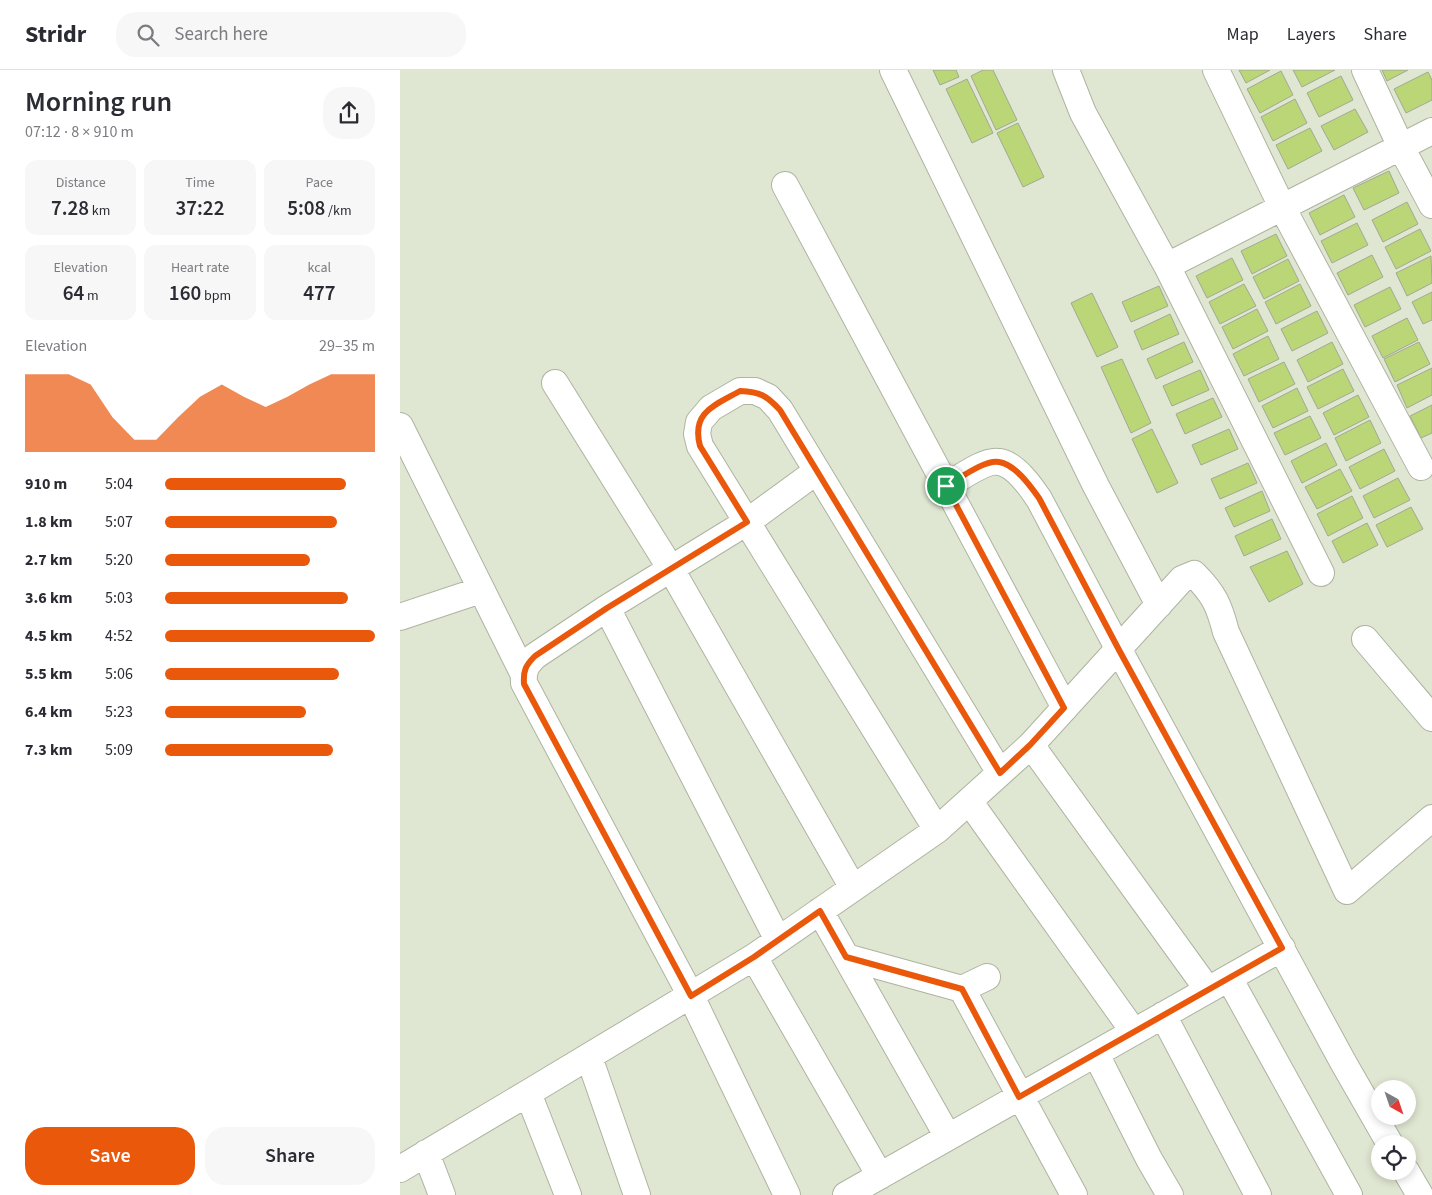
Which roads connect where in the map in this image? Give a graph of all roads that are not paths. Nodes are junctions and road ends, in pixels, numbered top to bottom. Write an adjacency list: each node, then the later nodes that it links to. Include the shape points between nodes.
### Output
1 (893, 70): 20 (street, via 1096,486)
2 (1066, 70): 10 (street, via 1083,113)
3 (1216, 70): 9 (street)
4 (1365, 70): 6 (street)
5 (1432, 131): 6 (street)
6 (1401, 147): 8 (street); 9 (street)
7 (785, 185): 15 (street)
8 (1432, 205)
9 (1282, 207): 10 (street); 13 (street)
10 (1167, 266): 18 (street)
11 (555, 383): 17 (street)
12 (400, 426): 19 (street)
13 (1421, 467)
14 (817, 471): 16 (street); 16 (street, via 780,410 768,397 755,391 740,391 711,408 699,422 700,446); 29 (street)
15 (946, 486): 24 (street, via 983,465 999,461 1028,482); 26 (street)
16 (747, 522): 17 (street); 32 (street)
17 (671, 569): 21 (street); 33 (street)
18 (1321, 573)
19 (481, 590): 22 (street); 25 (street)
20 (1159, 605): 24 (street); 31 (street, via 1182,579 1194,574 1209,589 1347,891)
21 (607, 608): 25 (street, via 535,656); 35 (street)
22 (400, 617)
23 (1364, 639): 27 (street)
24 (1119, 650): 26 (street); 36 (street)
25 (523, 673): 42 (street, via 524,684)
26 (1064, 708): 28 (street)
27 (1432, 718)
28 (1030, 745): 29 (street); 40 (street)
29 (1000, 773): 30 (street)
30 (969, 801): 32 (street); 44 (street)
31 (1432, 818)
32 (937, 830): 33 (street)
33 (853, 888): 34 (street)
34 (820, 911): 35 (street); 38 (street)
35 (778, 940): 37 (street)
36 (1282, 948): 40 (street); 49 (street)
37 (754, 957): 42 (street); 53 (street)
38 (846, 957): 41 (street); 50 (street)
39 (987, 977): 41 (street)
40 (1218, 984): 43 (street); 63 (street)
41 (962, 989): 48 (street)
42 (691, 996): 46 (street); 58 (street)
43 (1163, 1015): 44 (street); 62 (street)
44 (1134, 1032): 45 (street)
45 (1096, 1054): 48 (street); 61 (street)
46 (588, 1057): 47 (street); 57 (street)
47 (528, 1093): 51 (street); 56 (street)
48 (1019, 1097): 50 (street); 60 (street)
49 (1385, 1135)
50 (948, 1137): 53 (street)
51 (426, 1153): 52 (street); 55 (street)
52 (400, 1168)
53 (880, 1176): 59 (street)
54 (1411, 1180): 64 (street)
55 (442, 1195)
56 (568, 1195)
57 (637, 1195)
58 (787, 1195)
59 (846, 1195)
60 (1074, 1195)
61 (1170, 1195)
62 (1258, 1195)
63 (1348, 1195)
64 (1420, 1195)

